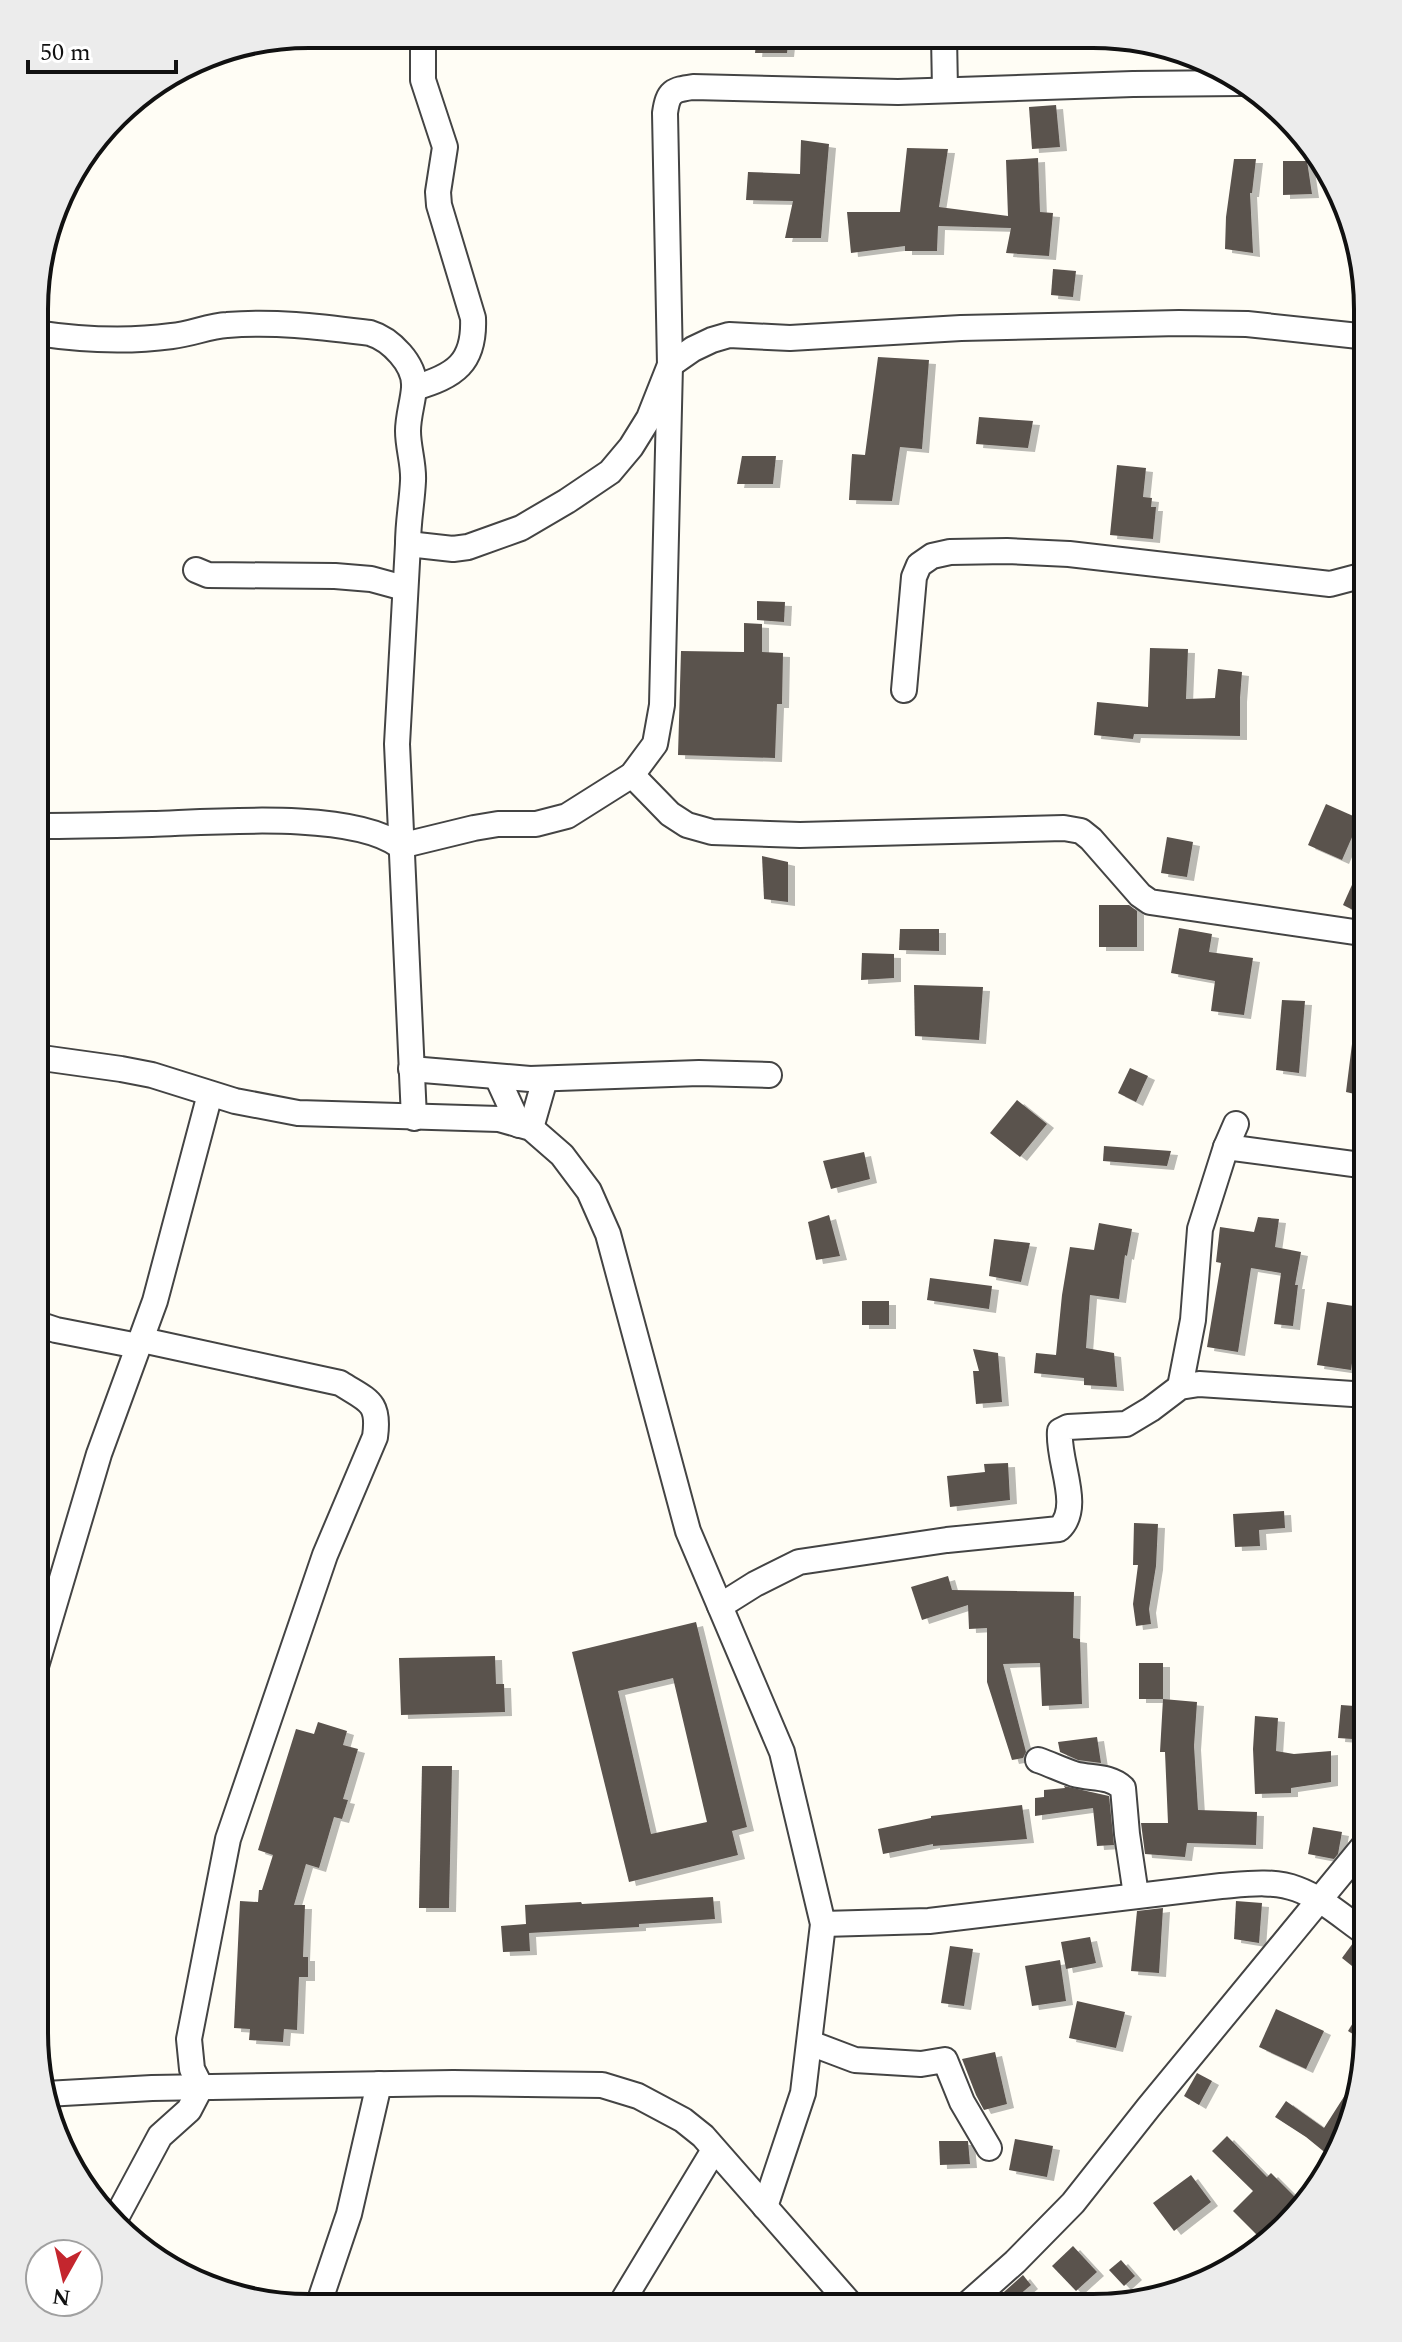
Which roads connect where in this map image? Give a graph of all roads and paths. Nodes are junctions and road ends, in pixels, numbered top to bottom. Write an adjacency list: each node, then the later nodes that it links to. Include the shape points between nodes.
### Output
1 (944, 48): 4 (street)
2 (422, 49): 8 (street, via 423,80 445,147 439,205 474,334 464,362 453,374)
3 (1223, 83): 4 (street)
4 (945, 90): 7 (street, via 676,89 667,99 665,113)
5 (48, 335): 8 (street, via 106,340 279,323 370,333 395,347)
6 (1354, 335): 7 (street, via 1179,323 790,338 729,335)
7 (670, 365): 9 (street, via 649,418 610,472 521,528 468,547); 14 (street, via 662,705 655,744)
8 (414, 388): 9 (street, via 408,420 413,482)
9 (408, 544): 12 (street)
10 (196, 570): 12 (street, via 208,575 371,579)
11 (1354, 578): 13 (street, via 1330,584 1069,554 932,556 919,565 914,577)
12 (404, 588): 16 (street, via 397,744)
13 (904, 690)
14 (632, 775): 16 (street, via 567,816 474,828); 17 (street, via 670,814 712,832 1081,831 1150,902)
15 (48, 826): 16 (street, via 272,821 337,825 389,838)
16 (400, 846): 19 (street)
17 (1354, 932)
18 (48, 1059): 23 (street, via 142,1073)
19 (411, 1069): 21 (street); 24 (street)
20 (769, 1075): 22 (street)
21 (497, 1077): 22 (street); 25 (street)
22 (545, 1079): 25 (street)
23 (210, 1094): 24 (street, via 298,1113); 28 (street)
24 (414, 1118): 25 (street, via 499,1119)
25 (525, 1126): 31 (street, via 562,1155 589,1191 608,1234 688,1531)
26 (1354, 1163): 29 (street, via 1231,1135 1200,1229 1193,1320)
27 (48, 1327): 28 (street)
28 (140, 1343): 32 (street, via 99,1454); 41 (street, via 340,1383 377,1412 375,1437 325,1555 228,1839 189,2039 192,2069)
29 (1180, 1387): 30 (street); 31 (street, via 1126,1424 1060,1431 1070,1503 1067,1522 1059,1529 799,1562)
30 (1353, 1394)
31 (720, 1606): 37 (street, via 782,1752)
32 (48, 1626)
33 (1038, 1760): 35 (street, via 1123,1788)
34 (1353, 1859): 36 (street)
35 (1136, 1895): 36 (street, via 1269,1884); 37 (street, via 929,1921)
36 (1319, 1901): 38 (street); 50 (street, via 1073,2203)
37 (823, 1924): 39 (street)
38 (1353, 1924)
39 (810, 2043): 43 (street, via 855,2060 945,2060); 45 (street, via 803,2093)
40 (379, 2084): 41 (street); 44 (street, via 602,2085 676,2116); 47 (street, via 349,2214)
41 (201, 2087): 42 (street); 46 (street, via 189,2110 160,2136)
42 (56, 2094)
43 (989, 2148)
44 (714, 2150): 45 (street); 48 (street)
45 (765, 2207): 49 (street)
46 (120, 2211)
47 (322, 2294)
48 (627, 2294)
49 (842, 2294)
50 (979, 2294)

